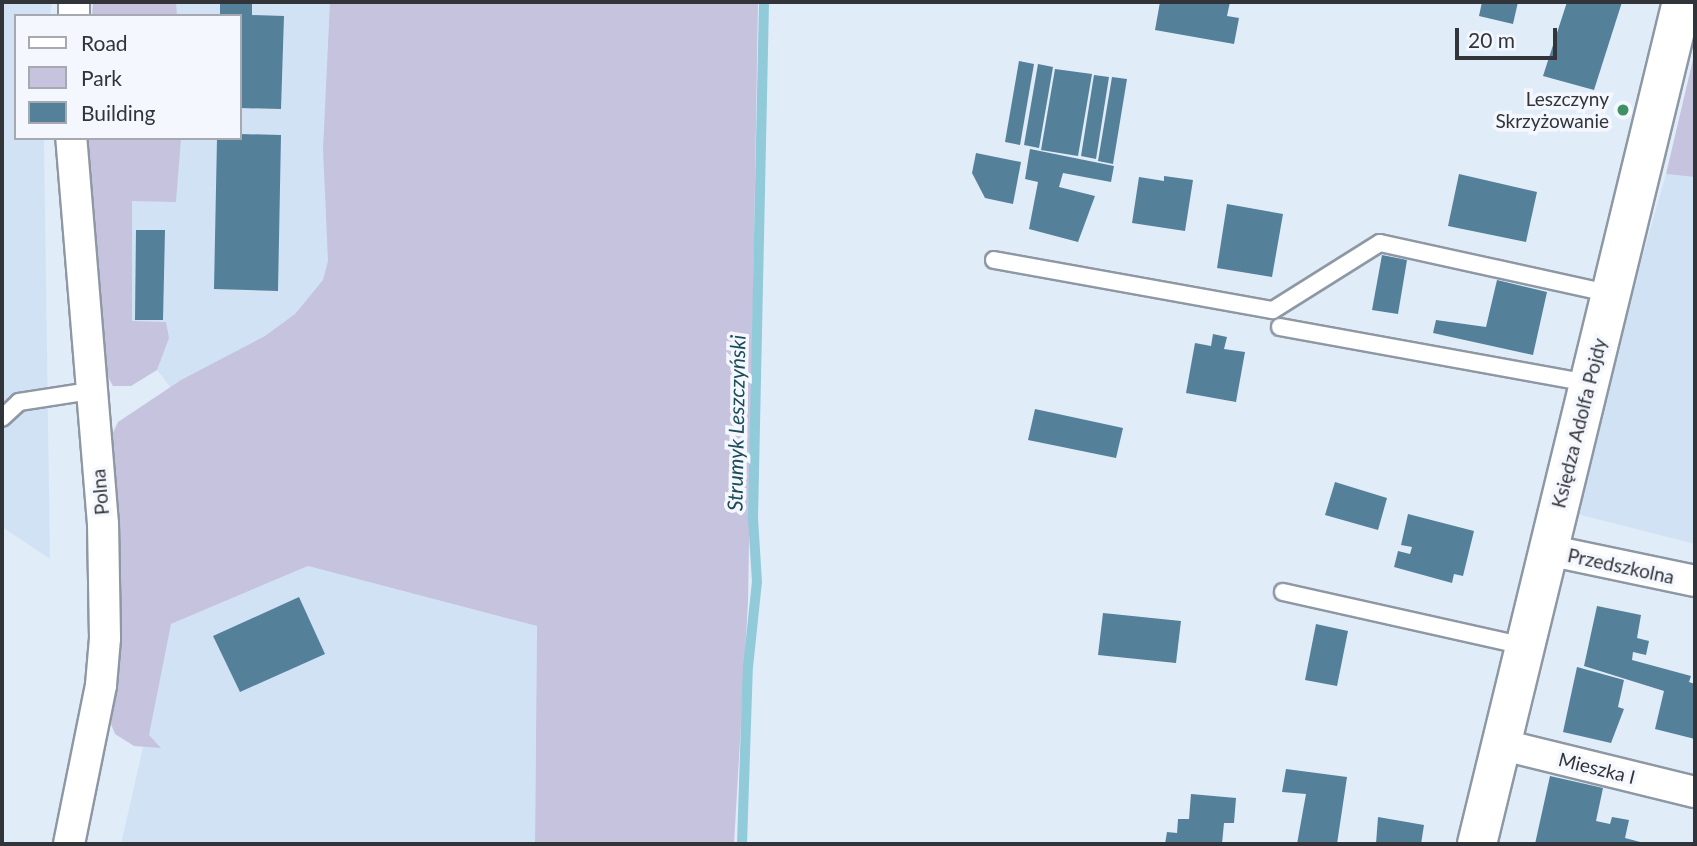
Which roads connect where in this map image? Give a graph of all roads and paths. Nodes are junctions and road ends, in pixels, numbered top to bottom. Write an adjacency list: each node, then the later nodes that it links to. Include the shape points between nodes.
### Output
1 (1682, 2): 4 (street, Księdza Adolfa Pojdy)
2 (71, 140): 7 (street, Polna)
3 (994, 260): 4 (lane, via 1273,310 1380,243)
4 (1611, 294): 6 (street, Księdza Adolfa Pojdy)
5 (1280, 327): 6 (lane)
6 (1588, 383): 9 (street, Księdza Adolfa Pojdy)
7 (90, 391): 8 (lane, via 19,402); 15 (street, Polna, via 103,524 105,638 101,685)
8 (2, 418)
9 (1547, 550): 10 (street, Przedszkolna); 12 (street, Księdza Adolfa Pojdy)
10 (1695, 581)
11 (1283, 592): 12 (lane)
12 (1524, 646): 13 (street, Księdza Adolfa Pojdy)
13 (1499, 744): 14 (street, Mieszka I); 16 (street, Księdza Adolfa Pojdy)
14 (1695, 792)
15 (69, 844)
16 (1477, 844)

